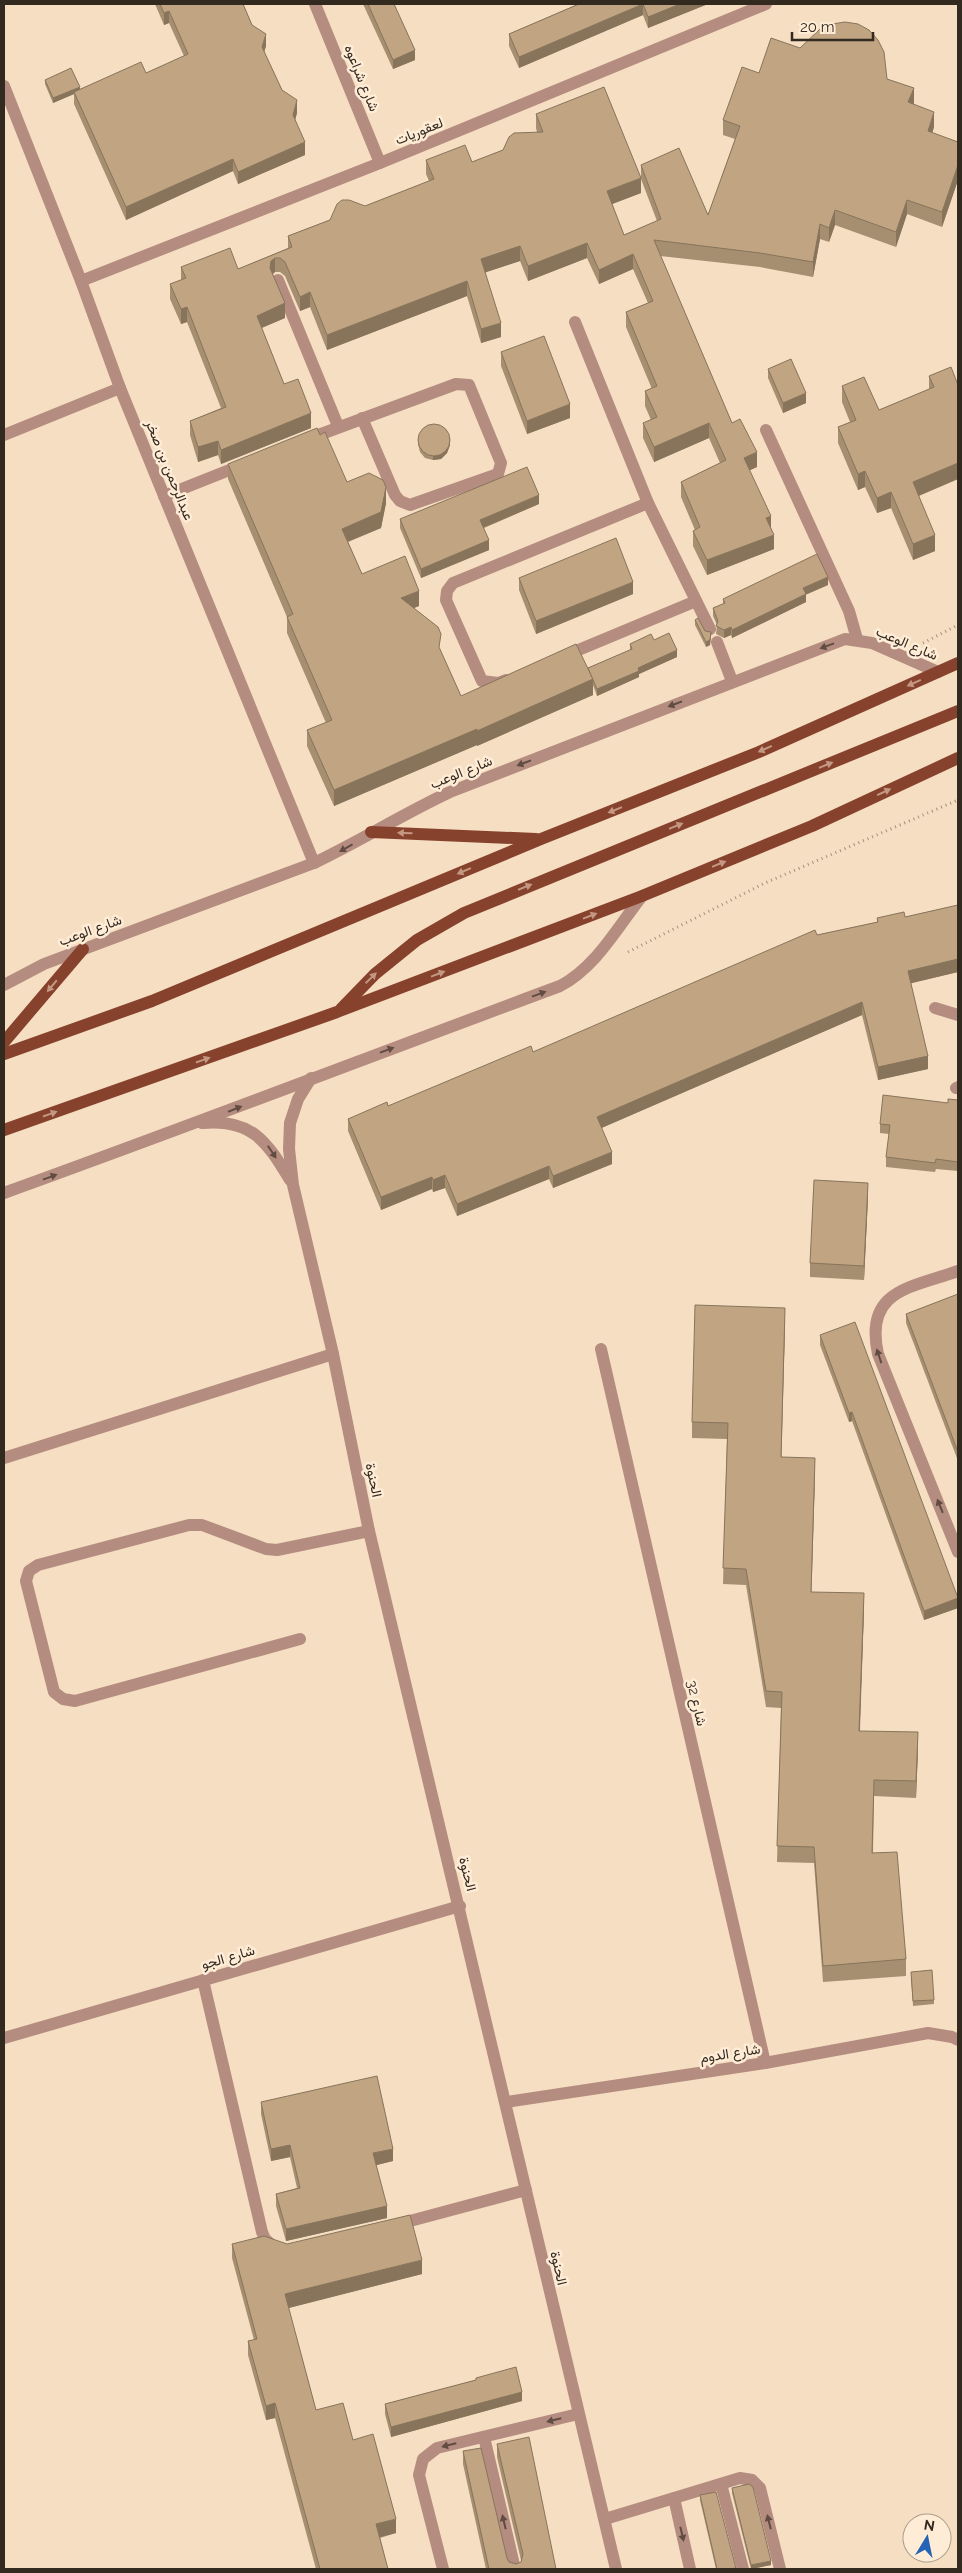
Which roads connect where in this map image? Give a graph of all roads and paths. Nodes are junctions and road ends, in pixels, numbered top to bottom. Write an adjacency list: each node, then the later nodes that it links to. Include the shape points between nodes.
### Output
1 (315, 4): 4 (street, شارع شراعوه)
2 (766, 4): 4 (street, لعقوريات)
3 (4, 86): 6 (street, عبدالرحمن بن صخر)
4 (380, 163): 6 (street, لعقوريات)
5 (278, 280): 10 (street)
6 (82, 281): 8 (street, عبدالرحمن بن صخر)
7 (575, 322): 16 (street)
8 (120, 388): 12 (street); 15 (street, عبدالرحمن بن صخر)
9 (362, 418): 9 (street, via 456,384 469,385 501,463 500,469 498,474 410,504 400,501); 10 (street)
10 (338, 426): 13 (street)
11 (766, 430): 20 (street, via 849,611)
12 (4, 434)
13 (294, 444)
14 (258, 459): 15 (street)
15 (164, 496): 33 (street, عبدالرحمن بن صخر)
16 (648, 503): 17 (street); 26 (street, via 453,583 446,600 482,681 498,683)
17 (696, 601): 19 (street); 23 (street)
18 (958, 625): 22 (path)
19 (710, 629)
20 (857, 639): 22 (street, شارع الوعب); 27 (street, شارع الوعب, one-way to 27, via 837,642)
21 (717, 642): 27 (street)
22 (900, 655): 25 (street, شارع الوعب)
23 (552, 661)
24 (958, 663): 25 (main road, شارع الوعب)
25 (938, 672): 32 (main road, شارع الوعب, one-way to 32, via 759,752)
26 (516, 676)
27 (732, 681): 31 (street, شارع الوعب, one-way to 31, via 450,792)
28 (958, 711): 39 (main road, one-way to 28, via 375,974 417,940 464,913)
29 (958, 758): 34 (main road, one-way to 29, via 812,826)
30 (958, 800): 36 (path, via 765,883)
31 (371, 832): 32 (main road, one-way to 31); 33 (street, شارع الوعب, one-way to 33, via 347,848)
32 (541, 839): 42 (main road, شارع الوعب, one-way to 42, via 152,1001)
33 (314, 863): 35 (street, شارع الوعب)
34 (642, 896): 39 (main road, one-way to 34); 43 (street, one-way to 34, via 567,982 587,968)
35 (83, 949): 37 (street, شارع الوعب, via 44,964); 41 (main road, one-way to 41)
36 (623, 954)
37 (4, 985)
38 (936, 1008): 40 (street)
39 (337, 1012): 45 (main road, one-way to 39)
40 (958, 1015)
41 (4, 1042)
42 (4, 1054)
43 (311, 1078): 44 (street, one-way to 43); 46 (street, الحنوة, via 298,1099 290,1123)
44 (199, 1123): 46 (street, الحنوة, one-way to 46, via 219,1121 238,1125 256,1134 270,1147); 47 (street, one-way to 44)
45 (4, 1130)
46 (293, 1185): 50 (street, الحنوة)
47 (4, 1193)
48 (958, 1271): 53 (street, one-way to 48, via 878,1354 874,1334 876,1316 886,1300 902,1290)
49 (601, 1349): 59 (street, شارع 32)
50 (333, 1354): 51 (street); 52 (street, الحنوة)
51 (4, 1458)
52 (369, 1531): 54 (street, via 277,1550 266,1549 202,1525 189,1525 38,1565 29,1572 26,1582 54,1692 63,1699 75,1701); 55 (street, الحنوة)
53 (958, 1552)
54 (300, 1639)
55 (460, 1906): 56 (street, شارع الجو); 60 (street, الحنوة)
56 (204, 1980): 57 (street, شارع الجو); 63 (street, via 262,2232 270,2245)
57 (4, 2038)
58 (958, 2040): 59 (street, شارع الدوم, via 928,2033)
59 (765, 2062): 60 (street, شارع الدوم)
60 (506, 2102): 61 (street, الحنوة)
61 (526, 2190): 62 (street); 64 (street, الحنوة)
62 (378, 2229)
63 (285, 2250)
64 (578, 2414): 65 (street, one-way to 65); 68 (street, الحنوة)
65 (484, 2437): 69 (street, one-way to 69, via 437,2448 423,2459 420,2466 419,2475); 70 (street, one-way to 65)
66 (721, 2484): 67 (street); 73 (street); 74 (street, one-way to 66, via 757,2483 740,2478)
67 (674, 2498): 68 (street); 72 (street, one-way to 72)
68 (605, 2519): 71 (street, الحنوة)
69 (443, 2569)
70 (515, 2569)
71 (616, 2569)
72 (690, 2569)
73 (744, 2569)
74 (780, 2569)

